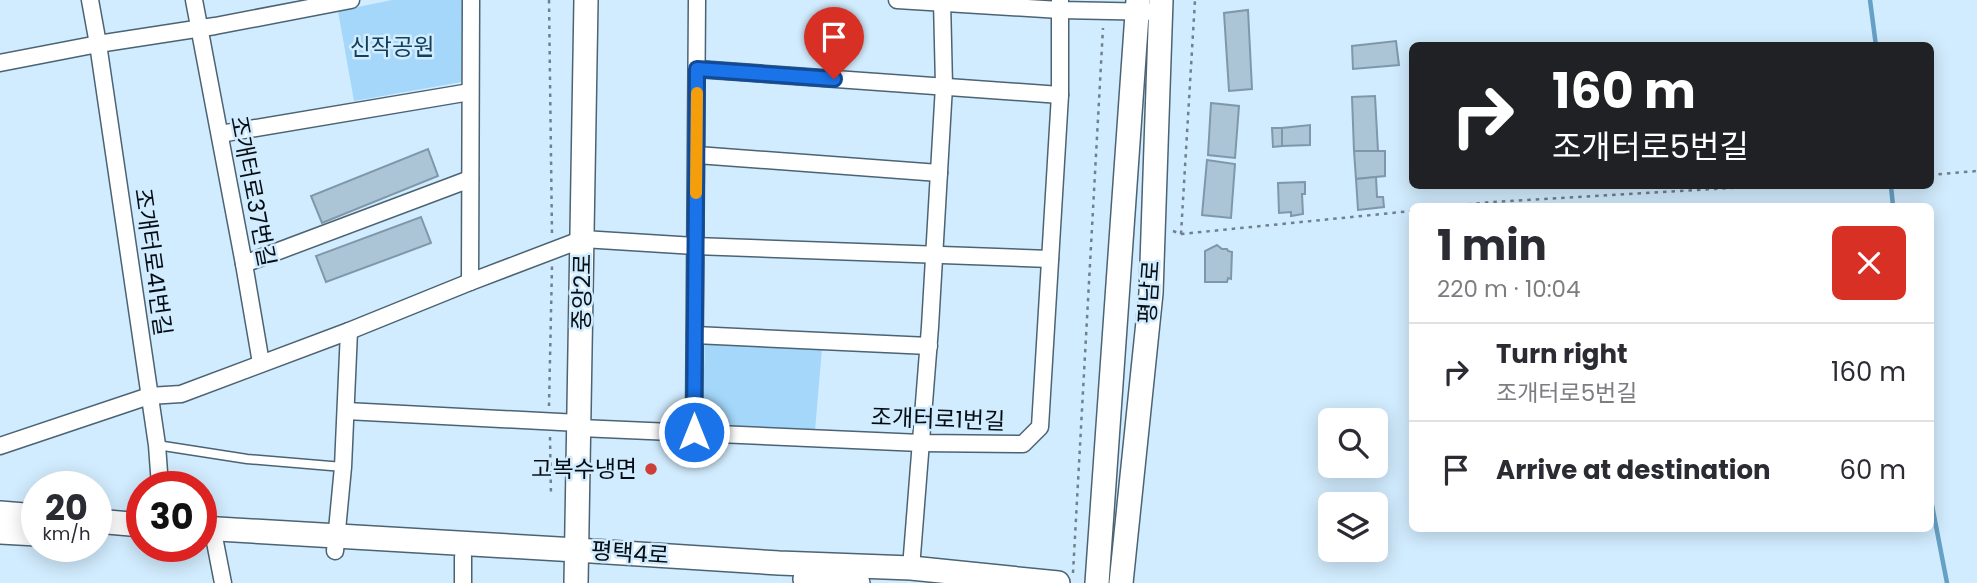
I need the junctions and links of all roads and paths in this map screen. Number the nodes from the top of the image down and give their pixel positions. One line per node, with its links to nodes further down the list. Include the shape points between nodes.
1 (90, 0): 16 (street, 조개터로41번길)
2 (194, 0): 15 (street, 조개터로37번길)
3 (351, 0): 10 (street)
4 (471, 0): 20 (street)
5 (586, 0): 33 (street, 중앙2로)
6 (696, 0): 18 (street)
7 (897, 0): 9 (street)
8 (1195, 0): 32 (path)
9 (941, 1): 11 (street); 19 (street)
10 (297, 5): 15 (street)
11 (1060, 5): 14 (street); 21 (street, 조개터로1번길)
12 (1137, 6): 13 (street); 14 (street); 67 (street, 평남로)
13 (1161, 6): 31 (street, 평남로)
14 (1104, 11): 66 (path)
15 (199, 28): 16 (street); 22 (street, 조개터로37번길)
16 (98, 44): 17 (street); 43 (street, 조개터로41번길)
17 (1, 58)
18 (697, 69): 19 (street); 23 (street)
19 (943, 86): 21 (street); 25 (street)
20 (470, 92): 22 (street); 27 (street)
21 (1060, 95): 36 (street, 조개터로1번길)
22 (220, 134): 37 (street, 조개터로37번길)
23 (696, 155): 25 (street); 34 (street)
24 (1977, 171): 26 (path)
25 (939, 173): 35 (street)
26 (1934, 175)
27 (470, 179): 37 (street); 38 (street)
28 (1713, 189): 29 (path)
29 (1482, 203)
30 (1409, 211): 32 (path)
31 (1153, 222): 32 (path); 68 (street, 평남로, via 1151,293)
32 (1181, 234)
33 (583, 239): 34 (street); 38 (street); 45 (street, 중앙2로)
34 (695, 246): 35 (street); 40 (street)
35 (934, 255): 36 (street); 41 (street)
36 (1050, 259): 47 (street, 조개터로1번길, via 1040,427 1023,444)
37 (244, 264): 42 (street, 조개터로37번길)
38 (470, 282): 39 (street)
39 (349, 331): 42 (street); 44 (street)
40 (695, 335): 41 (street); 46 (street)
41 (929, 346): 47 (street)
42 (261, 363): 43 (street, via 181,394)
43 (149, 396): 48 (street, 조개터로41번길); 49 (street)
44 (346, 411): 45 (street, 조개터로1번길); 50 (street)
45 (580, 426): 46 (street, 조개터로1번길); 60 (street, 중앙2로)
46 (694, 432): 47 (street, 조개터로1번길)
47 (921, 443): 61 (street)
48 (157, 444): 50 (lane, via 247,459); 51 (street, 조개터로41번길)
49 (0, 446)
50 (343, 467): 57 (street)
51 (159, 471)
52 (0, 513): 53 (street)
53 (21, 515)
54 (0, 532): 55 (street)
55 (21, 533)
56 (217, 538): 57 (street, 평택4로)
57 (336, 543): 58 (street, 평택4로); 60 (street, 평택4로)
58 (463, 557): 60 (street, 평택4로); 63 (street)
59 (215, 562): 62 (street)
60 (576, 565): 61 (street, 평택4로); 64 (street, 평택4로)
61 (911, 568): 65 (street, 평택4로)
62 (223, 583)
63 (463, 583)
64 (858, 583)
65 (1058, 583)
66 (1073, 583)
67 (1097, 583)
68 (1121, 583)

